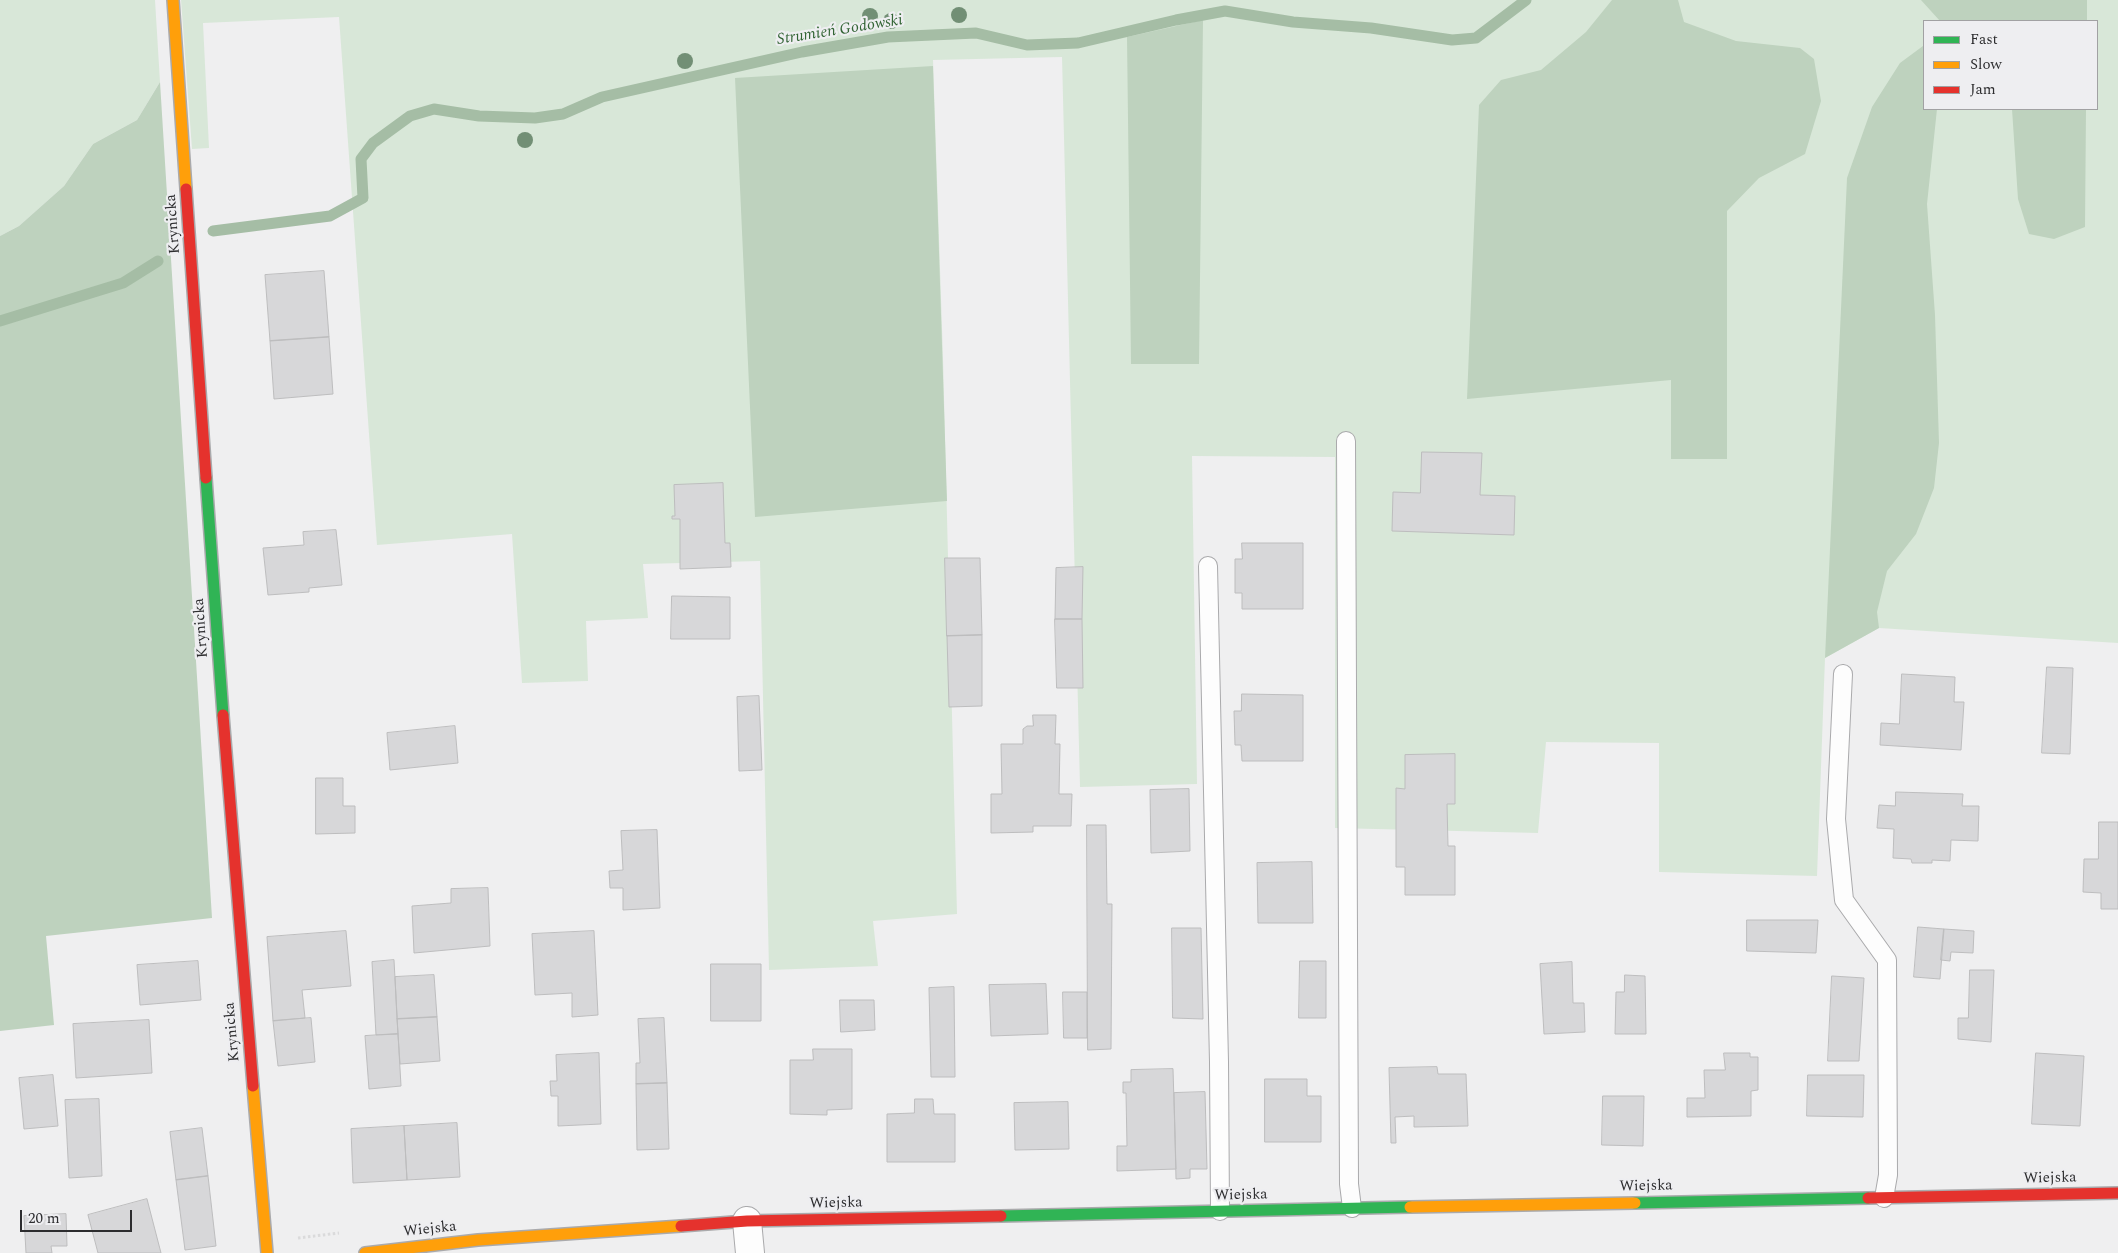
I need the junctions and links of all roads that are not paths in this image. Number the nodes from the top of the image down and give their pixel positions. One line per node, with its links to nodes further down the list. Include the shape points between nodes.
1 (173, 0): 10 (street, Krynicka, via 226,760)
2 (1346, 441): 7 (lane, via 1349,1184)
3 (1208, 566): 8 (lane)
4 (1843, 674): 6 (lane, via 1836,819 1844,900 1887,960 1888,1175)
5 (2118, 1193): 6 (street, Wiejska)
6 (1884, 1198): 7 (street, Wiejska)
7 (1352, 1208): 8 (street, Wiejska)
8 (1220, 1211): 9 (street, Wiejska)
9 (747, 1221): 11 (street, Wiejska, via 478,1240); 12 (street)
10 (267, 1253)
11 (365, 1253)
12 (750, 1253)

